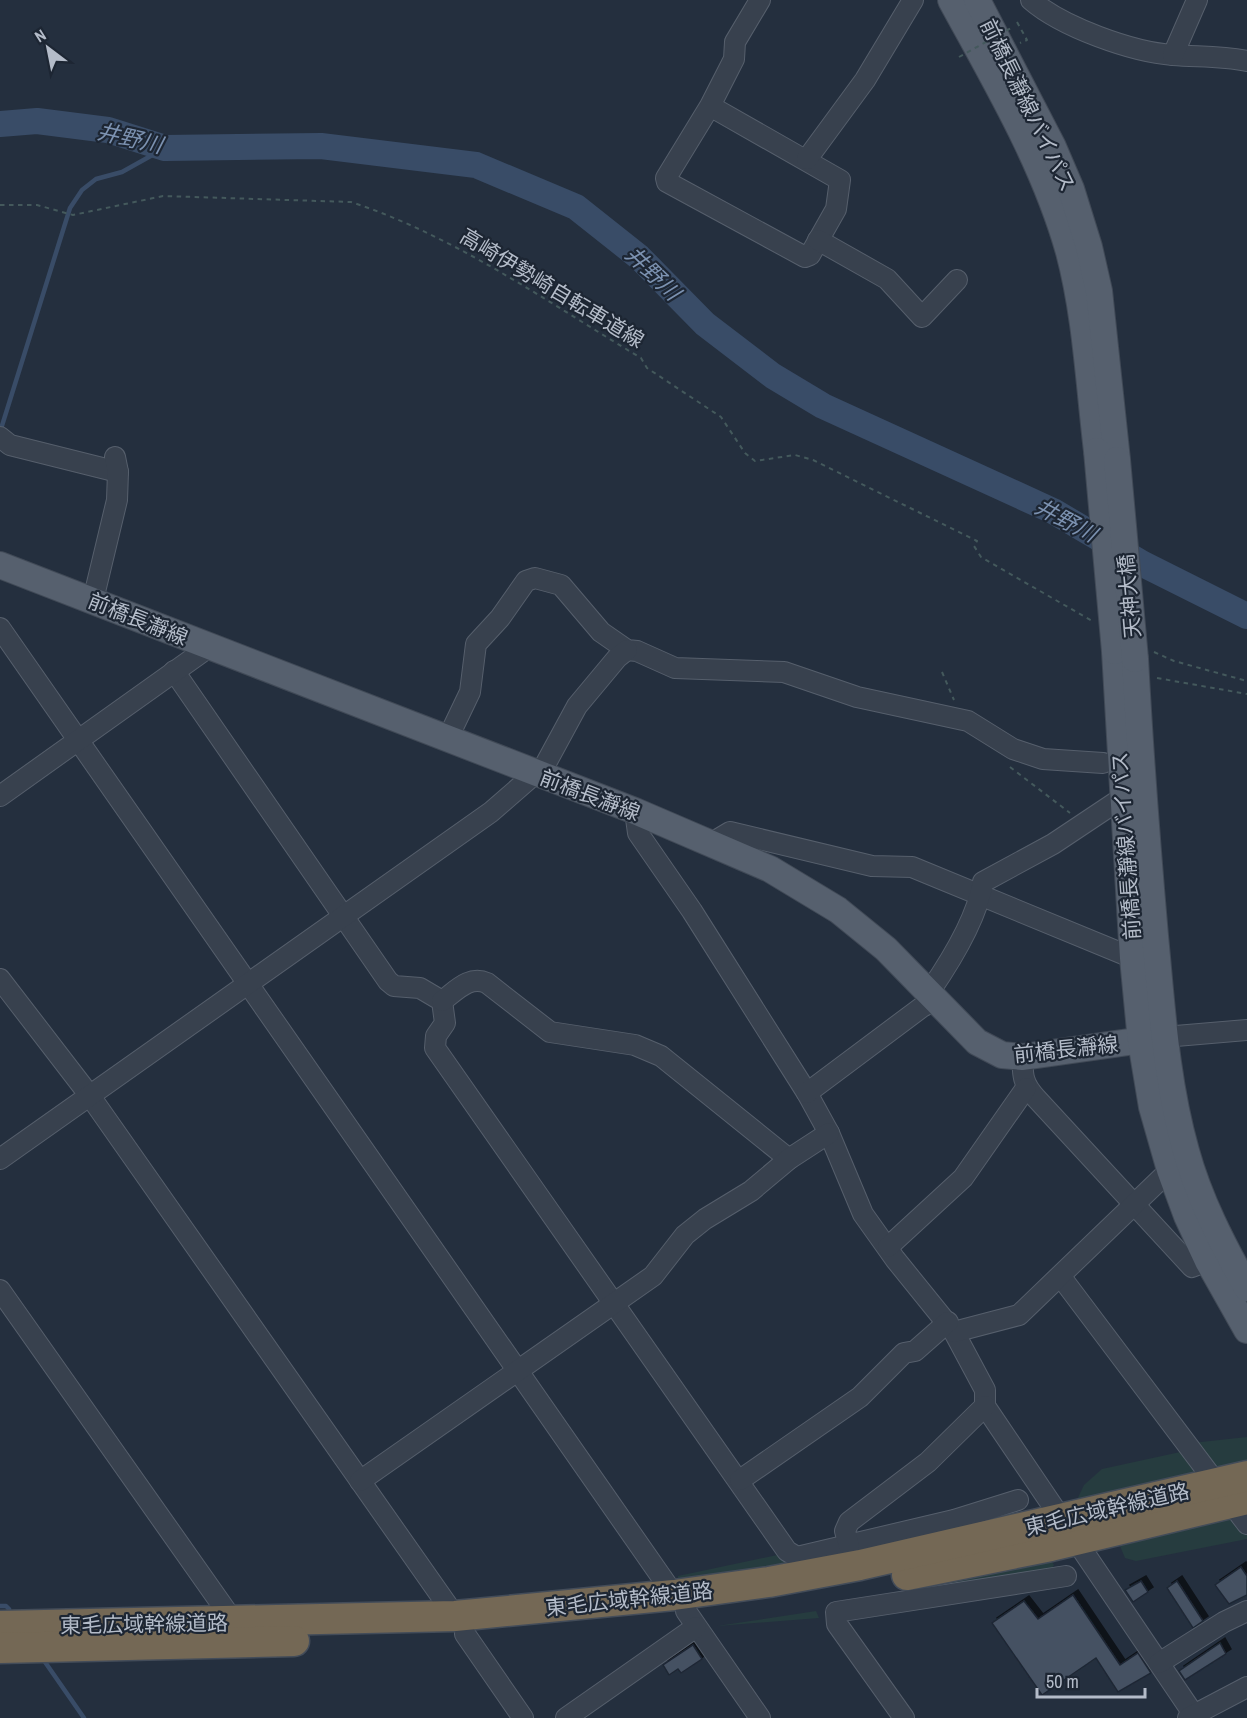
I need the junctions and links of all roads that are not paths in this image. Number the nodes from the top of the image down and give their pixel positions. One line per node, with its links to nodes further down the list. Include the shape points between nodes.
1 (760, 0): 9 (street, via 735,42 734,59)
2 (913, 0): 10 (street, via 865,80)
3 (951, 0): 14 (main road, 前橋長瀞線バイパス, via 1032,157 1068,250)
4 (977, 0): 14 (main road, 前橋長瀞線バイパス, via 1053,147 1089,247 1099,291)
5 (1031, 0): 7 (street, via 1084,30 1122,45)
6 (1197, 0): 7 (street)
7 (1173, 55): 8 (street)
8 (1247, 61)
9 (710, 106): 10 (street); 11 (street, via 667,182 805,257)
10 (807, 159): 11 (street, via 840,180 836,209)
11 (818, 240): 12 (street, via 886,279 922,317)
12 (957, 280)
13 (2, 439): 16 (street, via 10,445 117,464 113,518)
14 (1107, 455): 20 (main road, 天神大橋, bridge)
15 (0, 565): 16 (main road, 前橋長瀞線)
16 (93, 600): 18 (main road, 前橋長瀞線)
17 (0, 628): 23 (street)
18 (209, 647): 21 (street); 22 (main road, 前橋長瀞線)
19 (627, 650): 22 (street, via 602,632 561,585 535,578 526,581 476,644 470,692); 24 (street, via 675,668 784,672 857,697 968,721 1012,750 1043,759); 25 (street, via 577,706 545,765)
20 (1132, 653): 27 (main road, 前橋長瀞線バイパス); 38 (main road, 前橋長瀞線バイパス, via 1142,782)
21 (174, 671): 23 (street); 31 (street)
22 (447, 740): 25 (main road, 前橋長瀞線)
23 (78, 741): 26 (street); 34 (street)
24 (1103, 763)
25 (534, 774): 28 (main road, 前橋長瀞線); 31 (street, via 491,812)
26 (0, 796)
27 (1122, 798): 30 (street, via 1053,844 983,882); 32 (main road, 前橋長瀞線バイパス)
28 (635, 811): 29 (main road, 前橋長瀞線); 41 (street, via 638,833)
29 (710, 844): 30 (street, via 729,832 872,866 912,867); 35 (main road, 前橋長瀞線, via 770,869 838,910)
30 (981, 895): 32 (street); 35 (street)
31 (343, 918): 34 (street); 36 (street, via 394,986 420,988)
32 (1133, 958): 38 (main road, 前橋長瀞線バイパス)
33 (0, 979): 42 (street)
34 (247, 984): 42 (street); 56 (street)
35 (933, 995): 39 (main road, 前橋長瀞線, via 977,1042 1002,1055); 41 (street)
36 (442, 1001): 45 (street, via 479,979 550,1032 649,1050 674,1065); 53 (street, via 445,1023 436,1036 435,1048)
37 (1247, 1030): 38 (street)
38 (1152, 1039): 39 (main road, 前橋長瀞線); 46 (main road, 前橋長瀞線, via 1152,1107); 51 (main road, via 1173,1098 1186,1153 1227,1252)
39 (1023, 1057): 40 (street)
40 (1026, 1088): 47 (street); 48 (street, via 963,1178)
41 (807, 1093): 43 (street)
42 (90, 1096): 44 (street); 59 (street)
43 (829, 1133): 45 (street); 48 (street, via 863,1214)
44 (0, 1159)
45 (789, 1159): 53 (street, via 751,1191 685,1235 653,1276)
46 (1170, 1170): 47 (street); 49 (main road, 前橋長瀞線)
47 (1135, 1205): 49 (street, via 1192,1268); 50 (street)
48 (888, 1247): 54 (street)
49 (1208, 1261): 55 (main road, 前橋長瀞線)
50 (1061, 1277): 54 (street, via 1019,1315); 62 (street)
51 (1247, 1288)
52 (0, 1290): 68 (street)
53 (615, 1304): 56 (street); 60 (street)
54 (951, 1327): 57 (street, via 985,1390); 60 (street, via 915,1351 904,1353 860,1397)
55 (1247, 1330)
56 (519, 1371): 59 (street); 66 (street)
57 (985, 1406): 63 (street); 64 (street, via 928,1462 849,1522 845,1531)
58 (1247, 1476): 62 (highway, 東毛広域幹線道路)
59 (360, 1480): 69 (street)
60 (740, 1480): 64 (street, via 787,1551 797,1557)
61 (1018, 1500): 64 (street)
62 (1235, 1502): 63 (highway, 東毛広域幹線道路)
63 (1069, 1530): 66 (highway, 東毛広域幹線道路, via 872,1583); 72 (street)
64 (849, 1546)
65 (1066, 1576): 78 (street, via 836,1612 837,1624)
66 (685, 1611): 69 (highway, 東毛広域幹線道路); 76 (street); 77 (street)
67 (1247, 1611): 72 (street)
68 (234, 1622): 69 (highway, 東毛広域幹線道路); 70 (highway, 東毛広域幹線道路)
69 (460, 1625): 71 (highway, 東毛広域幹線道路, via 249,1643); 75 (street)
70 (0, 1626)
71 (0, 1648)
72 (1159, 1664): 74 (street)
73 (1247, 1687): 74 (street)
74 (1192, 1717)
75 (523, 1718)
76 (566, 1718)
77 (760, 1718)
78 (904, 1718)

